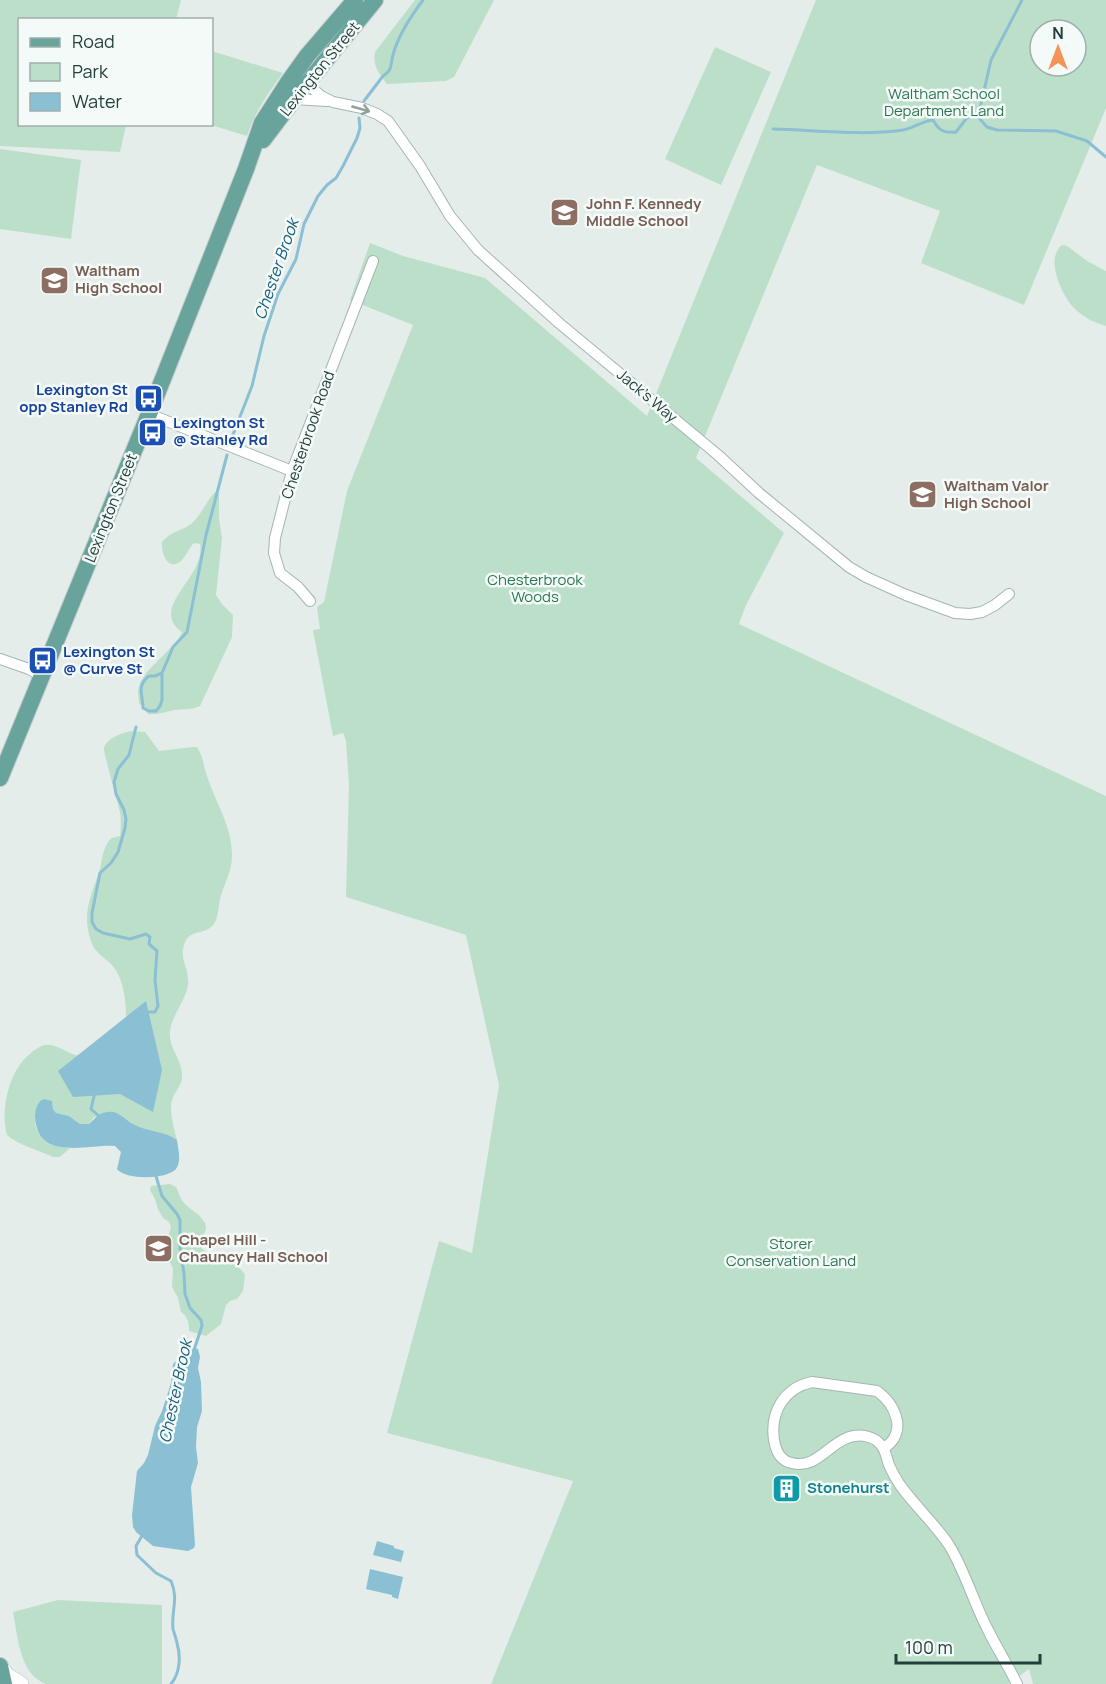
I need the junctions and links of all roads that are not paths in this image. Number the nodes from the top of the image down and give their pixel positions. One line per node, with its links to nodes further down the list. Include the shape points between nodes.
1 (355, 0): 3 (main road, Lexington Street)
2 (375, 0): 3 (main road, Lexington Street)
3 (305, 73): 4 (main road, Lexington Street); 5 (street, Jack's Way, via 313,89); 6 (main road, Lexington Street, via 273,103)
4 (294, 99): 5 (street, Jack's Way); 6 (main road, Lexington Street)
5 (333, 102): 10 (street, Jack's Way, one-way to 10, via 362,108 388,121 450,216 478,250 849,567 955,613 982,612)
6 (246, 169): 8 (main road, Lexington Street)
7 (372, 261): 9 (street, Chesterbrook Road)
8 (149, 414): 9 (street); 13 (main road, Lexington Street)
9 (292, 471): 11 (street, Chesterbrook Road, via 274,553 280,573)
10 (1009, 594)
11 (310, 601)
12 (0, 659): 13 (street)
13 (42, 676): 14 (main road, Lexington Street)
14 (0, 778)
15 (884, 1449): 15 (street, via 892,1444 898,1425 891,1405 877,1391 812,1382 801,1384 780,1403 774,1417 778,1454 794,1464 816,1459 849,1436 869,1437); 19 (street, via 900,1484 958,1561)
16 (0, 1667): 17 (main road); 18 (main road)
17 (4, 1684)
18 (21, 1684)
19 (1017, 1684)

